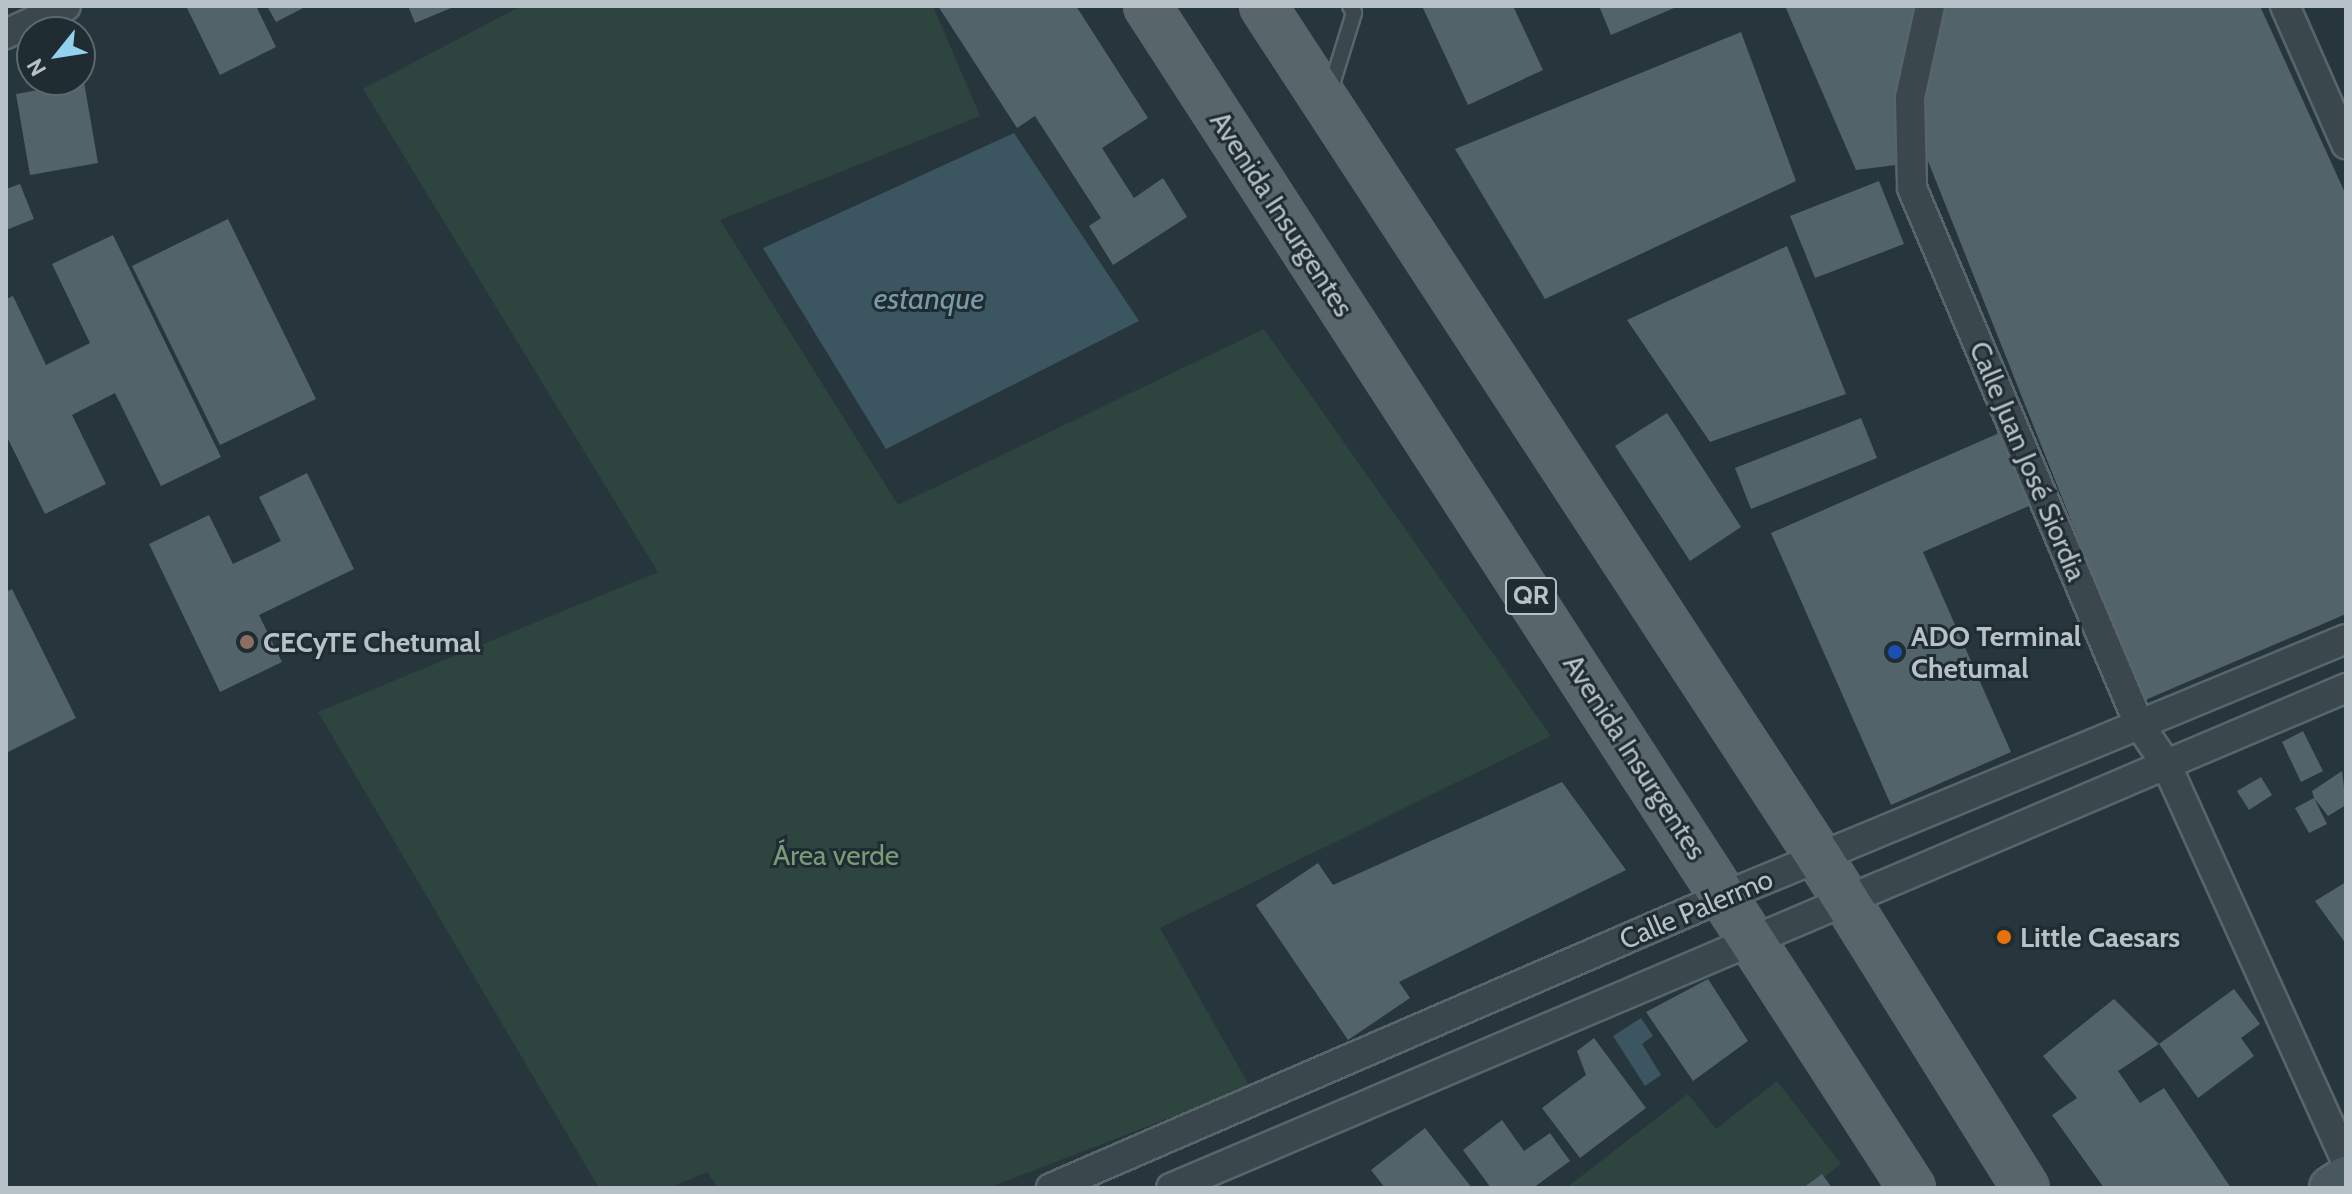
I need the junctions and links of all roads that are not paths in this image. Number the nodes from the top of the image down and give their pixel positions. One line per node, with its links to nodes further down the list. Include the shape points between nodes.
1 (66, 6): 7 (street)
2 (1147, 6): 15 (main road, Avenida Insurgentes / QR)
3 (1263, 6): 8 (main road)
4 (1350, 6): 8 (lane, via 1354,13)
5 (1930, 6): 12 (street, Calle Juan José Siordia, via 1910,98 1912,188)
6 (2285, 6): 9 (street)
7 (6, 34)
8 (1326, 102): 14 (main road)
9 (2346, 144)
10 (2346, 639): 12 (street, Calle Palermo)
11 (2346, 688): 13 (street, Calle Palermo)
12 (2139, 724): 13 (street, Calle Juan José Siordia); 14 (street, Calle Palermo)
13 (2166, 764): 16 (street, Calle Palermo); 18 (street, Calle Juan José Siordia)
14 (1819, 857): 15 (street, Calle Palermo); 16 (main road)
15 (1725, 896): 17 (main road, Avenida Insurgentes / QR); 20 (street, Calle Palermo)
16 (1844, 899): 17 (street, Calle Palermo); 23 (main road)
17 (1752, 938): 21 (street, Calle Palermo); 22 (main road, Avenida Insurgentes / QR)
18 (2346, 1161)
19 (2346, 1178): 24 (main road)
20 (1051, 1188)
21 (1171, 1188)
22 (1912, 1188)
23 (2026, 1188)
24 (2331, 1188)

